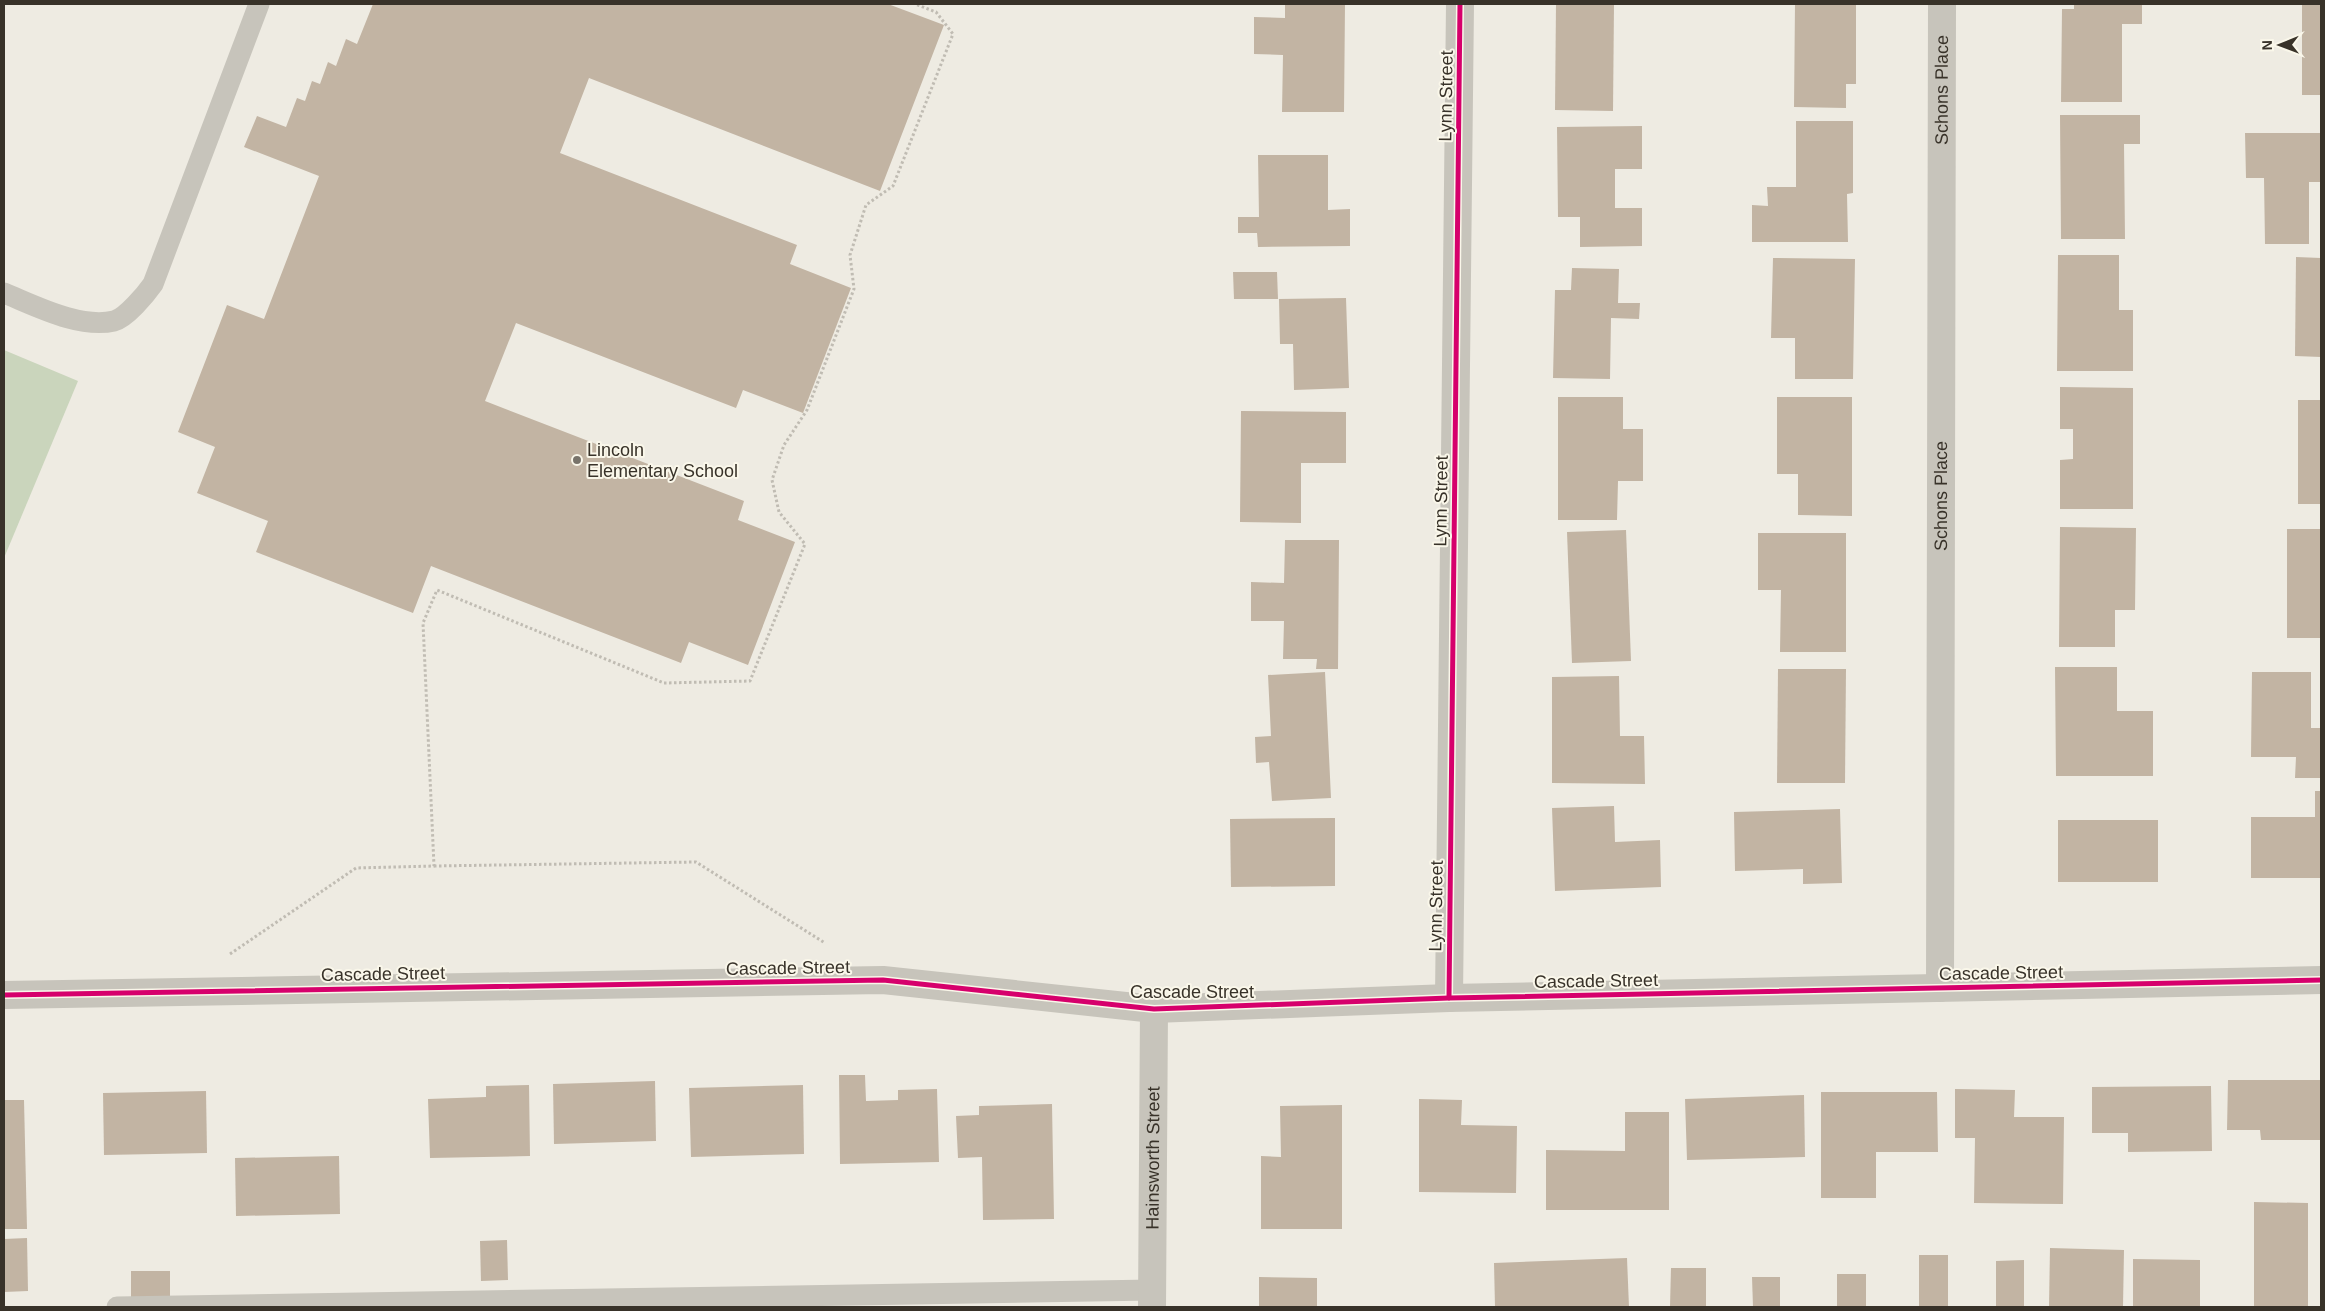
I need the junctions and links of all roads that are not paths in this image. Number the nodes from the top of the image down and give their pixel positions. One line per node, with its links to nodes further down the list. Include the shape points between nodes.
1 (259, 4): 4 (lane, via 153,284 141,300 116,321 77,322)
2 (1460, 4): 8 (street, Lynn Street)
3 (1942, 4): 6 (street, Schons Place)
4 (4, 293)
5 (2321, 980): 6 (street, Cascade Street)
6 (1940, 988): 8 (street, Cascade Street)
7 (4, 995): 9 (street, Cascade Street, via 883,980)
8 (1449, 998): 9 (street, Cascade Street)
9 (1154, 1009): 10 (street, Hainsworth Street)
10 (1153, 1298): 11 (lane)
11 (116, 1307)

